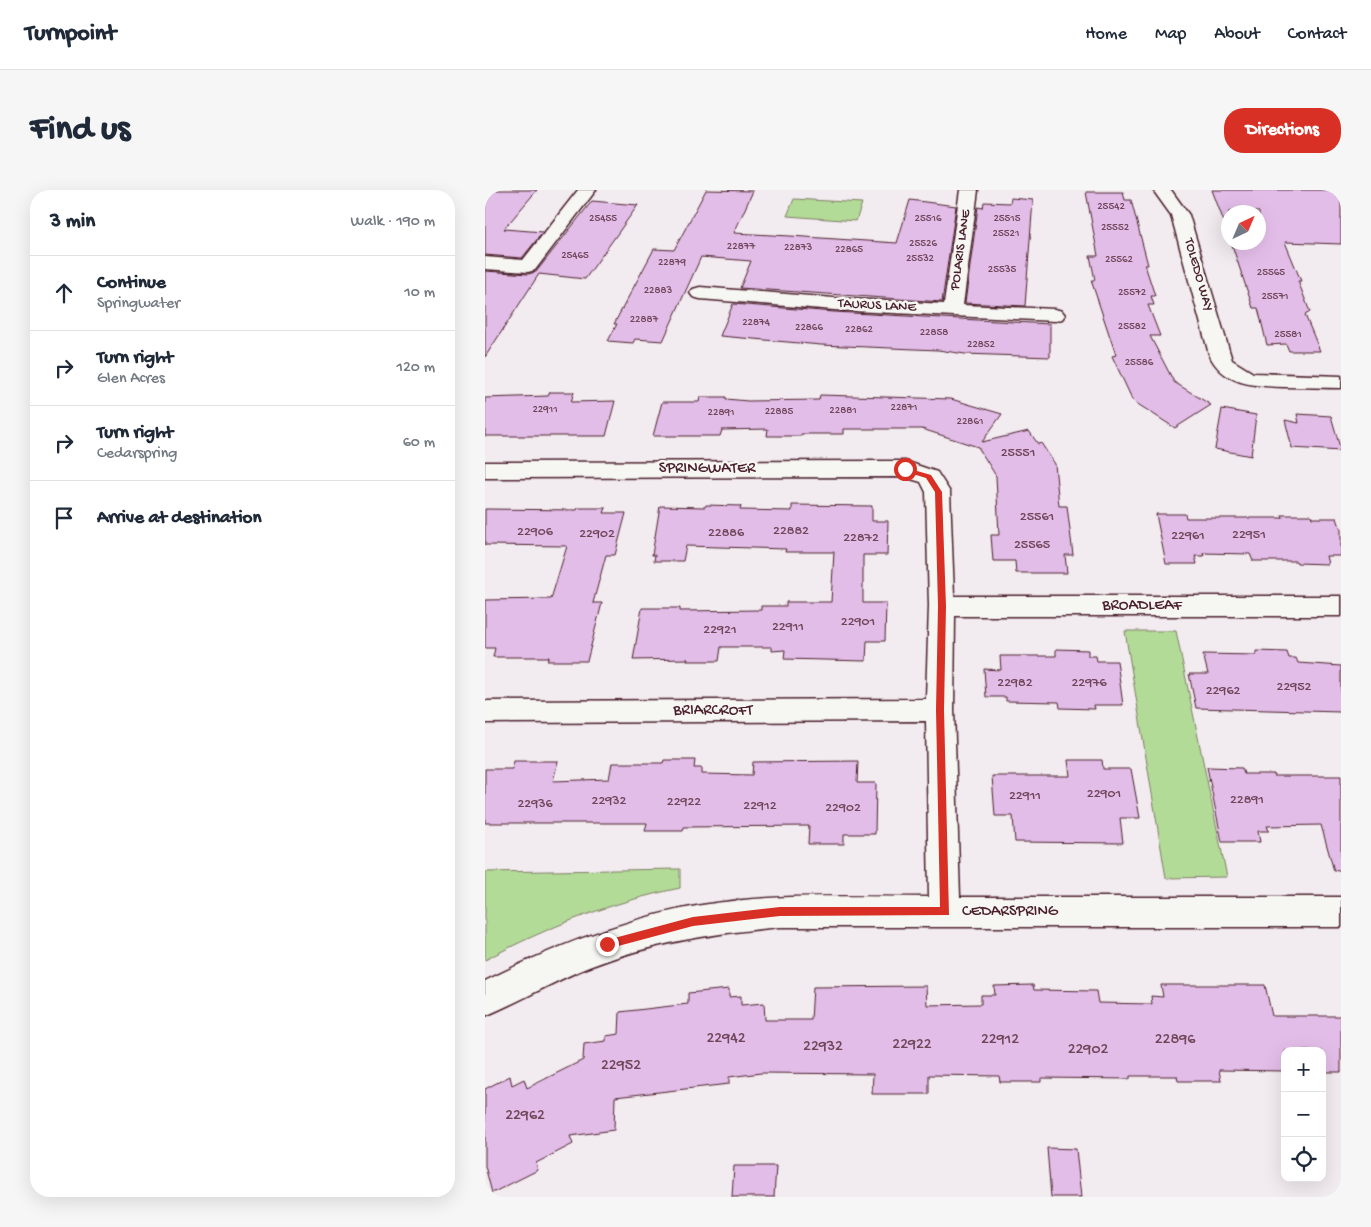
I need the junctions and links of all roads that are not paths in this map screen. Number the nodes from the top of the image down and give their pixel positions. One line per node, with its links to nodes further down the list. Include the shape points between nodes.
1 (587, 190): 4 (street, via 528,266)
2 (969, 190): 6 (street, POLARIS LANE)
3 (1162, 190): 8 (street, TOLEDO WAY, via 1180,215 1223,364 1250,378)
4 (485, 263)
5 (700, 293): 6 (street, TAURUS LANE)
6 (953, 310): 7 (street, TAURUS LANE)
7 (1055, 315)
8 (1341, 382)
9 (485, 470): 10 (street, SPRINGWATER, via 905,469 929,477 938,492)
10 (942, 606): 11 (street, BROADLEAF); 12 (street)
11 (1341, 606)
12 (940, 710): 13 (street, BRIARCROFT); 14 (street)
13 (485, 712)
14 (945, 912): 15 (street, CEDARSPRING); 16 (street, CEDARSPRING, via 780,912 693,922 607,944)
15 (1341, 912)
16 (485, 999)

